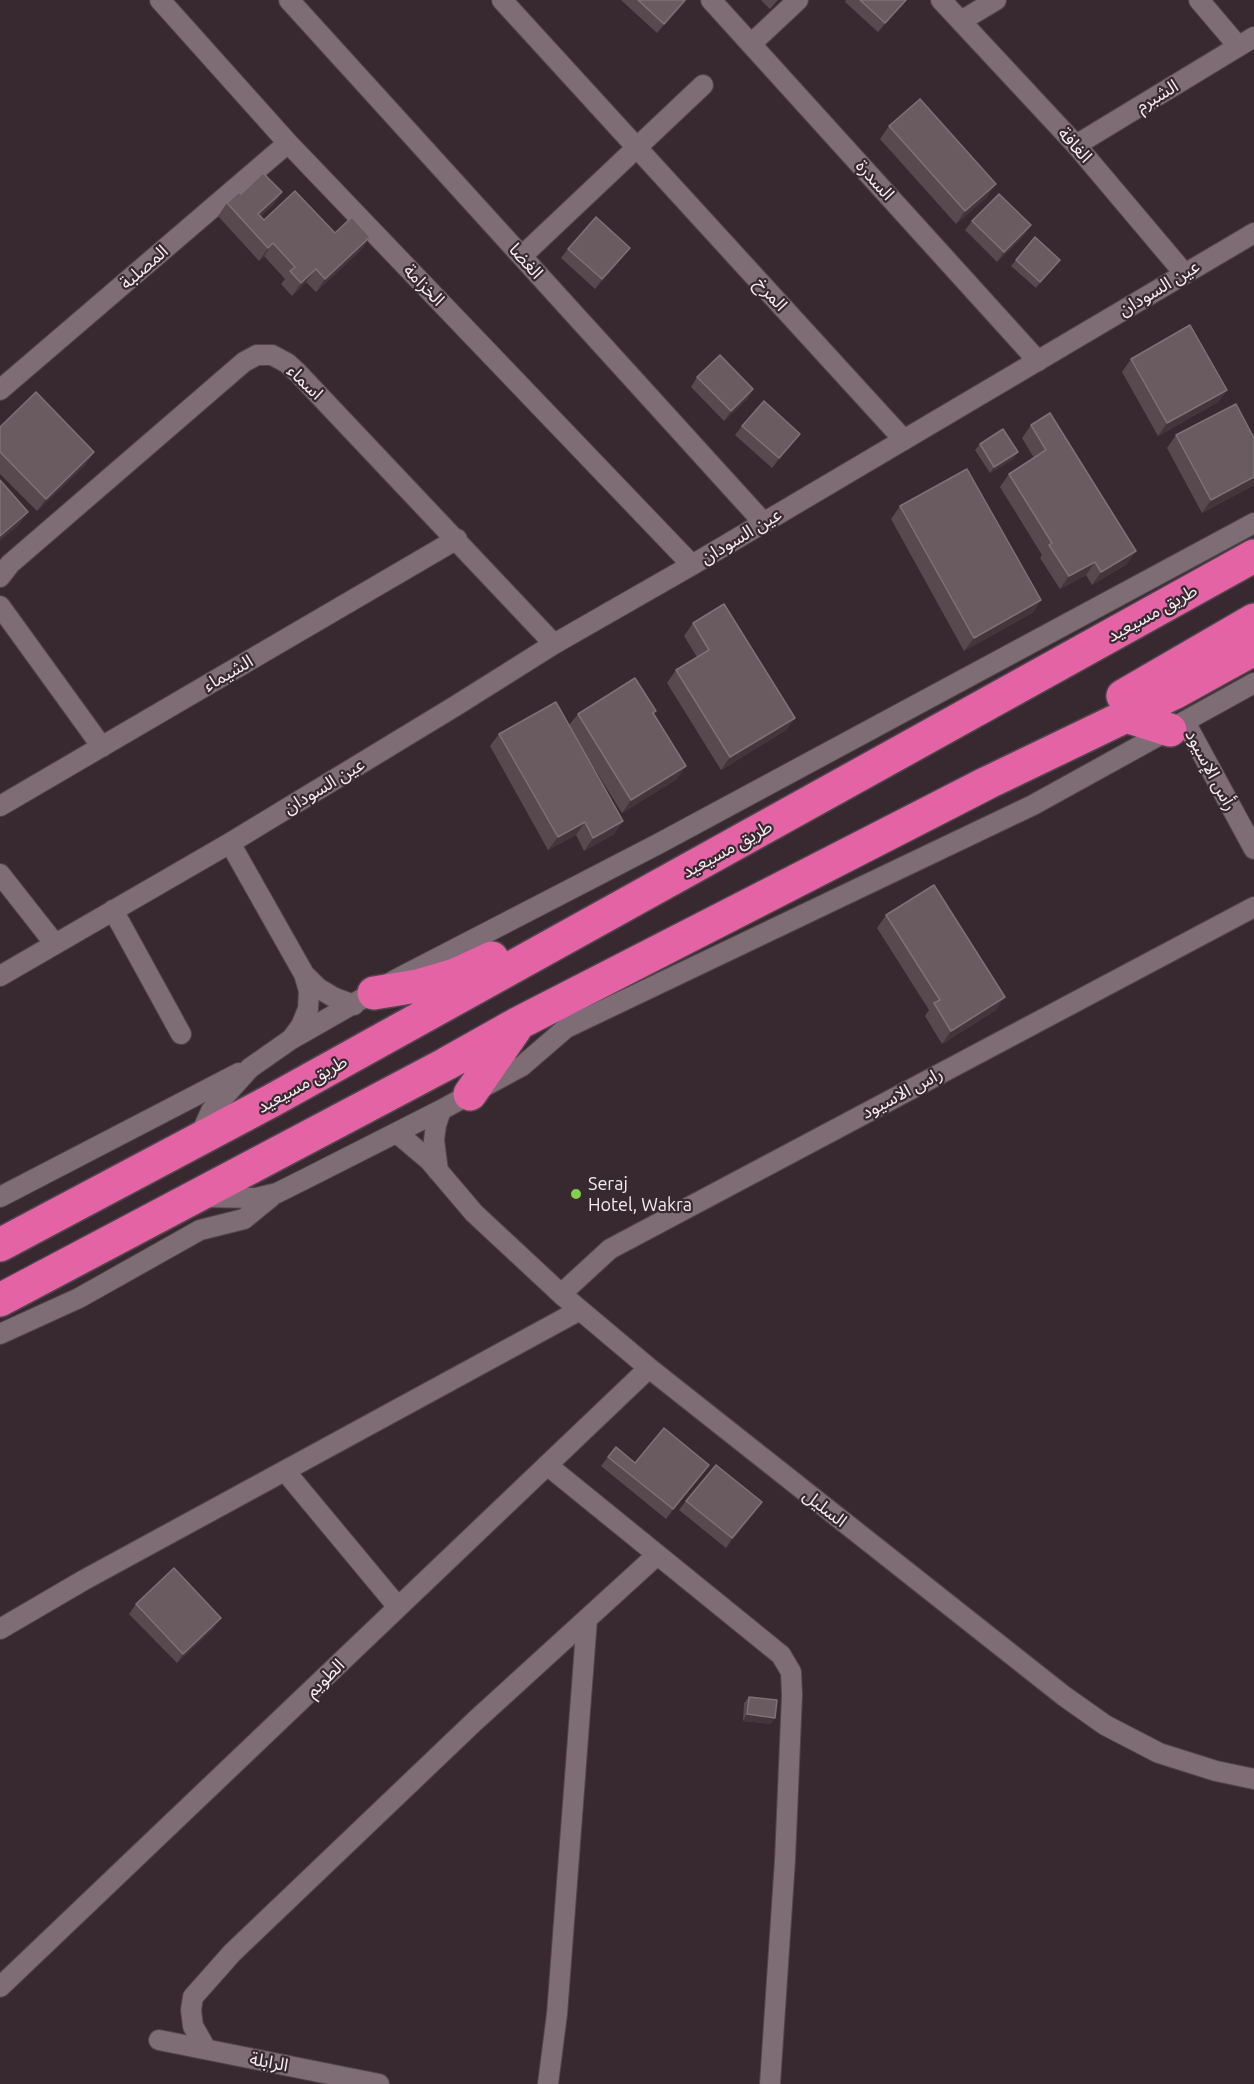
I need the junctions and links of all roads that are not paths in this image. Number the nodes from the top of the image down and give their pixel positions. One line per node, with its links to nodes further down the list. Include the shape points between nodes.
1 (160, 0): 13 (street, الخزامة)
2 (289, 0): 17 (street, الغضا)
3 (502, 0): 15 (street, المرخ)
4 (711, 0): 11 (street, السدرة)
5 (798, 0): 11 (street)
6 (941, 0): 9 (street, الغافة)
7 (996, 0): 9 (street)
8 (1199, 0): 10 (street, الشبرم)
9 (961, 21): 14 (street, الغافة)
10 (1246, 42): 14 (street, الشبرم)
11 (751, 44): 19 (street, السدرة)
12 (703, 85): 15 (street)
13 (288, 143): 20 (street, المصلبة); 26 (street, الخزامة)
14 (1076, 145): 18 (street, الغافة)
15 (637, 147): 17 (street); 21 (street, المرخ)
16 (1254, 233): 18 (street, عين السودان)
17 (522, 256): 22 (street, الغضا)
18 (1184, 273): 19 (street, عين السودان)
19 (1038, 361): 21 (street, عين السودان)
20 (0, 390)
21 (904, 440): 22 (street, عين السودان)
22 (763, 522): 26 (street, عين السودان)
23 (1254, 523): 47 (street, طريق مسيعيد)
24 (456, 538): 27 (street, اسماء, via 286,363 272,356 257,355 244,362 10,564); 30 (street, اسماء); 35 (street, الشيماء)
25 (1254, 556): 41 (highway, طريق مسيعيد)
26 (692, 565): 30 (street, عين السودان)
27 (0, 577)
28 (0, 606): 35 (street)
29 (1254, 620): 36 (highway)
30 (554, 644): 38 (street, عين السودان)
31 (1254, 649): 33 (highway)
32 (1254, 683): 34 (street)
33 (1126, 716): 34 (highway); 36 (highway)
34 (1178, 726): 39 (street, رأس الإسيود); 52 (street, via 1033,805 566,1028 522,1066)
35 (102, 747): 37 (street, الشيماء)
36 (987, 783): 48 (highway)
37 (0, 806)
38 (230, 843): 43 (street, عين السودان); 45 (street)
39 (1254, 849)
40 (0, 874): 44 (street)
41 (652, 891): 47 (highway, via 455,975); 55 (highway, طريق مسيعيد)
42 (1254, 907): 61 (street, راس الاسيود, via 610,1249)
43 (113, 910): 44 (street, عين السودان); 49 (street)
44 (55, 944): 46 (street, عين السودان)
45 (304, 974): 47 (street, via 335,998); 50 (street, via 309,991 308,1009)
46 (0, 976)
47 (364, 999): 50 (street, طريق مسيعيد)
48 (519, 1023): 52 (highway); 58 (highway)
49 (181, 1034)
50 (290, 1040): 51 (street, طريق مسيعيد)
51 (250, 1068): 55 (street, طريق مسيعيد, via 211,1111); 59 (street, طريق مسيعيد)
52 (470, 1094): 53 (street)
53 (441, 1110): 54 (street); 56 (street, via 434,1140)
54 (397, 1133): 56 (street, السليل); 57 (street)
55 (199, 1139): 60 (highway, طريق مسيعيد)
56 (438, 1171): 61 (street, السليل, via 474,1213)
57 (277, 1192): 58 (street, via 248,1199); 64 (street, via 244,1219 200,1230 79,1298)
58 (196, 1196): 62 (highway)
59 (0, 1197)
60 (0, 1245)
61 (561, 1294): 63 (street, السليل)
62 (0, 1300)
63 (580, 1310): 65 (street, السليل); 67 (street)
64 (0, 1334)
65 (649, 1368): 66 (street, الطويم); 72 (street, السليل, via 1105,1725 1159,1753 1216,1772)
66 (547, 1465): 68 (street); 69 (street, الطويم)
67 (285, 1471): 69 (street); 71 (street)
68 (657, 1555): 70 (street); 78 (street, via 781,1655 791,1672)
69 (398, 1607): 73 (street, الطويم)
70 (587, 1619): 75 (street, via 232,1953 193,1996 193,2026); 77 (street, via 557,2014)
71 (0, 1629)
72 (1254, 1779)
73 (0, 1987)
74 (159, 2040): 75 (street, الرابلة)
75 (206, 2049): 76 (street, الرابلة)
76 (379, 2084)
77 (548, 2084)
78 (770, 2084)

